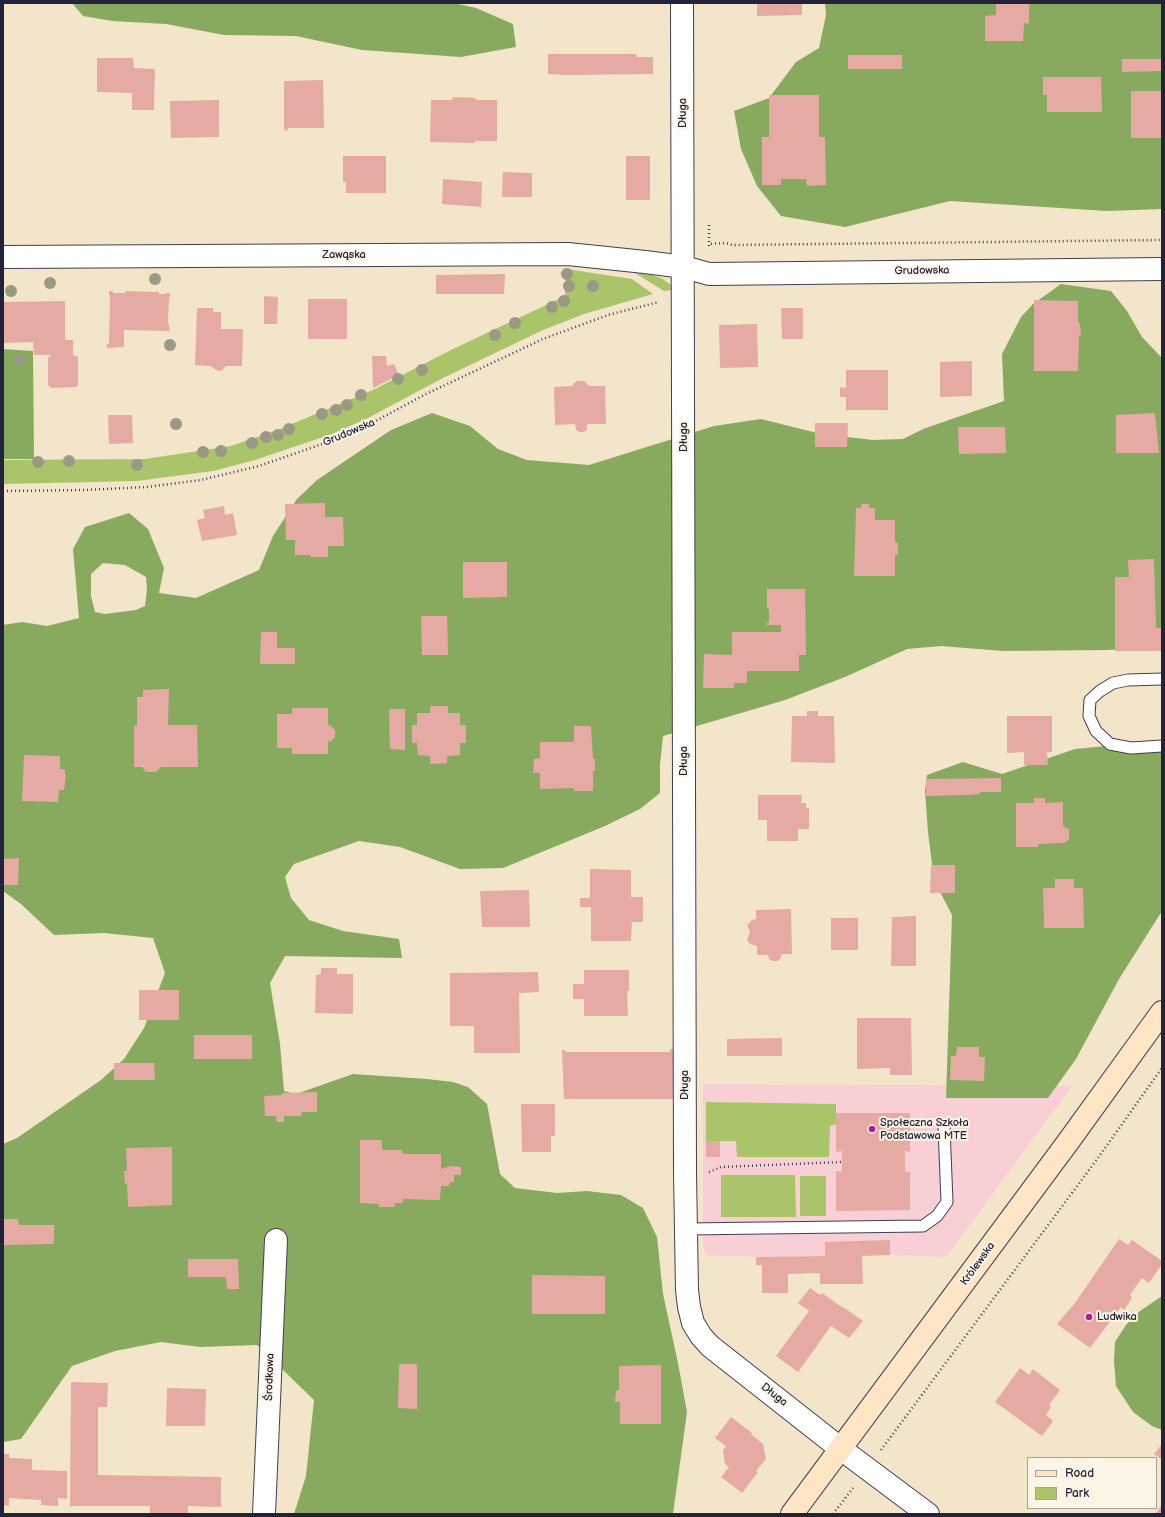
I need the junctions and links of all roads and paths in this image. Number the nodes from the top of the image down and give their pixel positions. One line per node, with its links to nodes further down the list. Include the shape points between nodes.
1 (682, 3): 5 (street, Długa)
2 (1162, 240): 3 (path, via 757,245 725,243 709,244)
3 (709, 252)
4 (3, 257): 5 (street, Zawąska, via 568,254)
5 (684, 267): 6 (street, Grudowska, via 709,274); 15 (street, Długa)
6 (1162, 268)
7 (662, 301): 8 (path, Grudowska, via 608,315 543,339 426,394 372,424 259,466 201,480 147,487)
8 (3, 491)
9 (1162, 679): 10 (lane, via 1114,683 1090,700 1089,716 1096,731 1110,744 1131,748)
10 (1162, 746)
11 (1162, 1012): 18 (main road, Królewska, via 1064,1149)
12 (1162, 1068): 19 (path)
13 (944, 1127): 16 (lane, via 947,1202 937,1216 923,1226)
14 (842, 1162): 15 (path, via 721,1167 708,1172)
15 (685, 1172): 16 (street, Długa)
16 (686, 1229): 18 (street, Długa, via 689,1307 693,1323 701,1336 710,1346)
17 (276, 1240): 21 (street, Środkowa)
18 (841, 1449): 22 (main road, Królewska); 24 (street, Długa)
19 (880, 1452)
20 (855, 1485): 23 (path)
21 (264, 1514)
22 (792, 1514)
23 (833, 1514)
24 (928, 1514)

